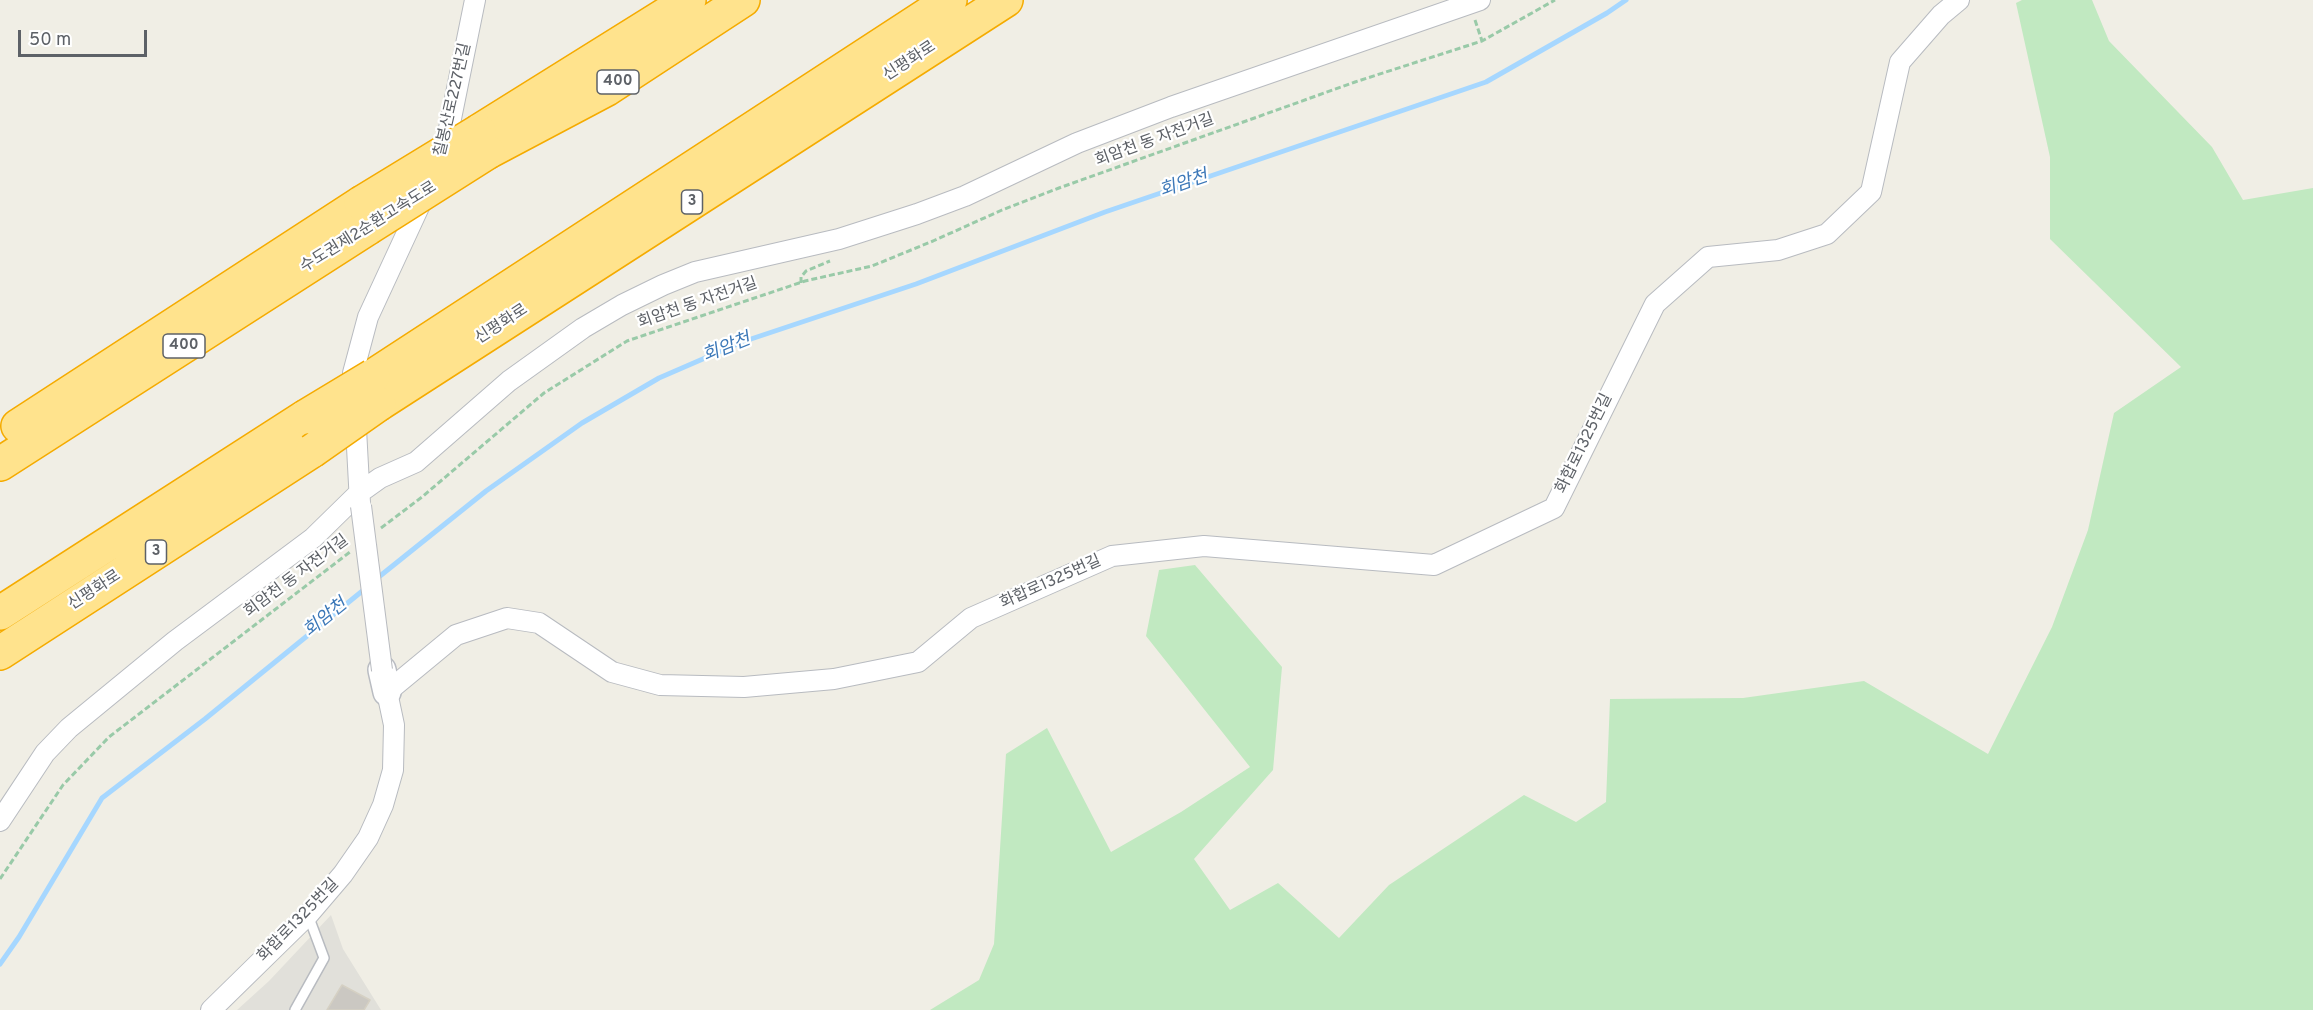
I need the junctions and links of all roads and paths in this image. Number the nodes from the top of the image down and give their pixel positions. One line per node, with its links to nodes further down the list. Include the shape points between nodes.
1 (475, 0): 14 (street, 칠봉산로227번길, via 446,149 368,317 353,373)
2 (689, 0): 9 (highway, 수도권제2순환고속도로 / 400)
3 (743, 0): 9 (highway, 수도권제2순환고속도로 / 400, via 607,89)
4 (950, 0): 11 (highway, 신평화로 / 3)
5 (1006, 0): 11 (highway, 신평화로 / 3)
6 (1480, 0): 14 (street, via 1150,115 917,214 839,239 696,272 663,285 583,328 509,381 416,462 380,478)
7 (1555, 0): 15 (path, 회암천 동 자전거길, via 1482,41 1059,188 872,266 805,281 627,341 544,393)
8 (1959, 0): 19 (street, 화합로1325번길, via 1900,62 1871,192 1827,234 1778,250 1708,257 1655,304 1554,508 1434,565 1204,546 1112,556 971,618 918,662 834,679 744,687 660,685 612,672 539,623 507,618 456,635)
9 (483, 142): 10 (highway, 수도권제2순환고속도로 / 400, bridge)
10 (364, 215): 12 (highway, 수도권제2순환고속도로 / 400); 13 (highway, 수도권제2순환고속도로 / 400)
11 (376, 390): 17 (highway, 신평화로 / 3, bridge, via 305,417); 18 (highway, 신평화로 / 3, bridge, via 312,450)
12 (0, 437)
13 (0, 464)
14 (360, 500): 19 (street, 칠봉산로227번길, bridge); 20 (street, via 175,641 69,728 45,753)
15 (376, 532)
16 (357, 546): 21 (path, 회암천 동 자전거길, via 109,737 63,785)
17 (0, 613)
18 (0, 653)
19 (384, 681): 22 (street, 화합로1325번길, via 394,725 393,770 383,805 356,856)
20 (0, 822)
21 (0, 879)
22 (308, 915): 23 (street, 화합로1325번길); 24 (lane, via 324,958)
23 (211, 1010)
24 (295, 1010)

